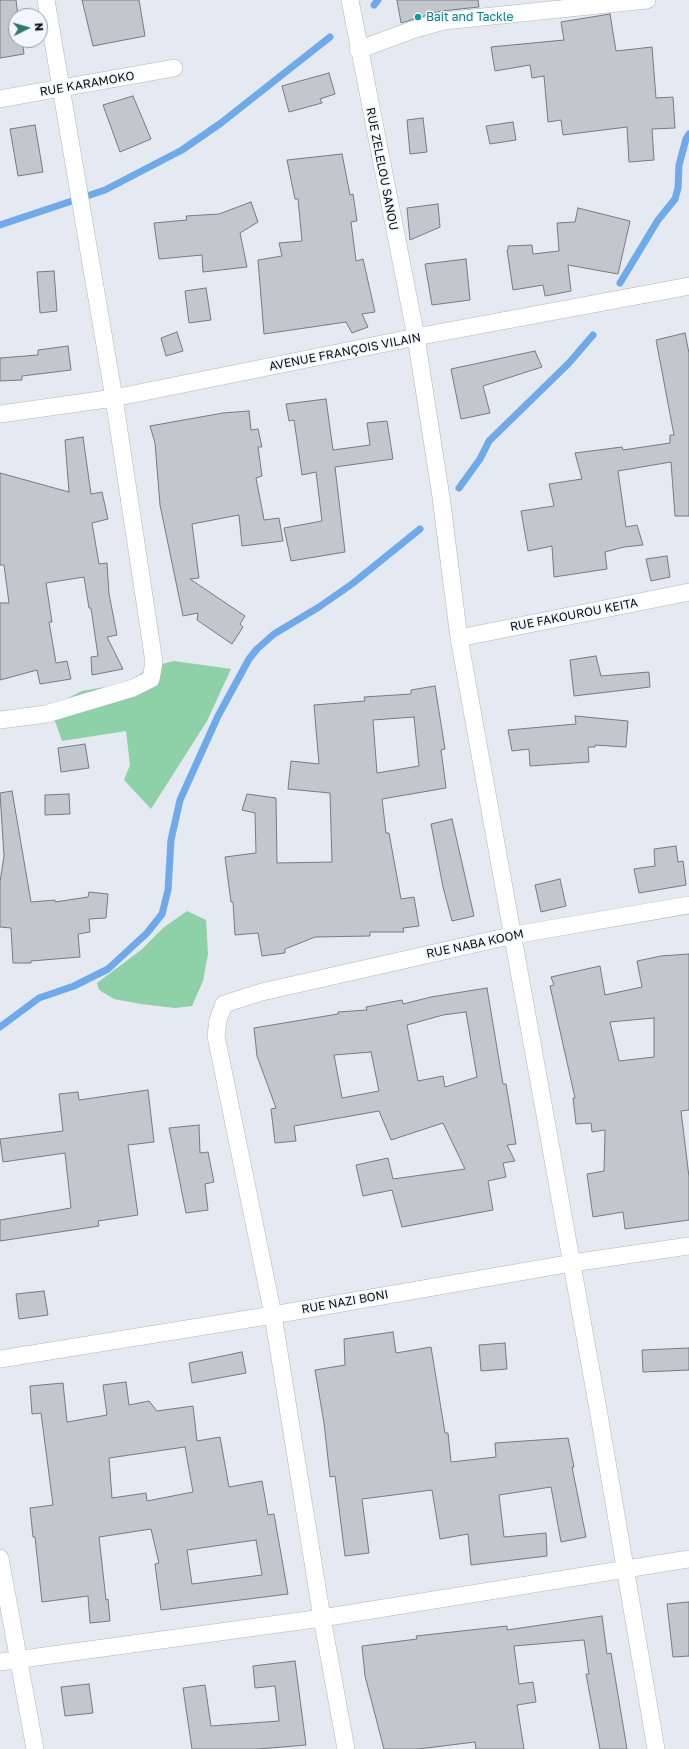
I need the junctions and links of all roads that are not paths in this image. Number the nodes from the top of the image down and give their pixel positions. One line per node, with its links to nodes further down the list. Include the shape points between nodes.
1 (46, 0): 6 (street)
2 (350, 0): 4 (street, RUE ZELELOU SANOU)
3 (647, 0): 4 (street, via 444,21)
4 (358, 50): 9 (street, RUE ZELELOU SANOU)
5 (174, 68): 6 (street, RUE KARAMOKO)
6 (61, 89): 7 (street, RUE KARAMOKO); 10 (street)
7 (0, 99)
8 (689, 286): 9 (street, AVENUE FRANÇOIS VILAIN)
9 (416, 337): 10 (street, AVENUE FRANÇOIS VILAIN); 13 (street, RUE ZELELOU SANOU, via 441,497)
10 (114, 398): 11 (street, AVENUE FRANÇOIS VILAIN); 14 (street, via 152,640 154,662 151,679 107,697 46,714)
11 (0, 414)
12 (689, 592): 13 (street, RUE FAKOUROU KEITA)
13 (459, 638): 16 (street, RUE ZELELOU SANOU)
14 (0, 720)
15 (689, 905): 16 (street, RUE NABA KOOM)
16 (514, 935): 18 (street, RUE ZELELOU SANOU); 19 (street, RUE NABA KOOM, via 262,992 224,1004 216,1036)
17 (689, 1246): 18 (street, RUE NAZI BONI)
18 (572, 1262): 19 (street, RUE NAZI BONI); 23 (street, RUE ZELELOU SANOU)
19 (273, 1315): 20 (street, RUE NAZI BONI); 24 (street)
20 (0, 1359)
21 (0, 1558): 25 (street)
22 (689, 1559): 23 (street)
23 (624, 1568): 24 (street); 29 (street, RUE ZELELOU SANOU)
24 (322, 1618): 25 (street); 28 (street)
25 (18, 1659): 26 (street); 27 (street)
26 (0, 1662)
27 (35, 1749)
28 (346, 1749)
29 (656, 1749)

